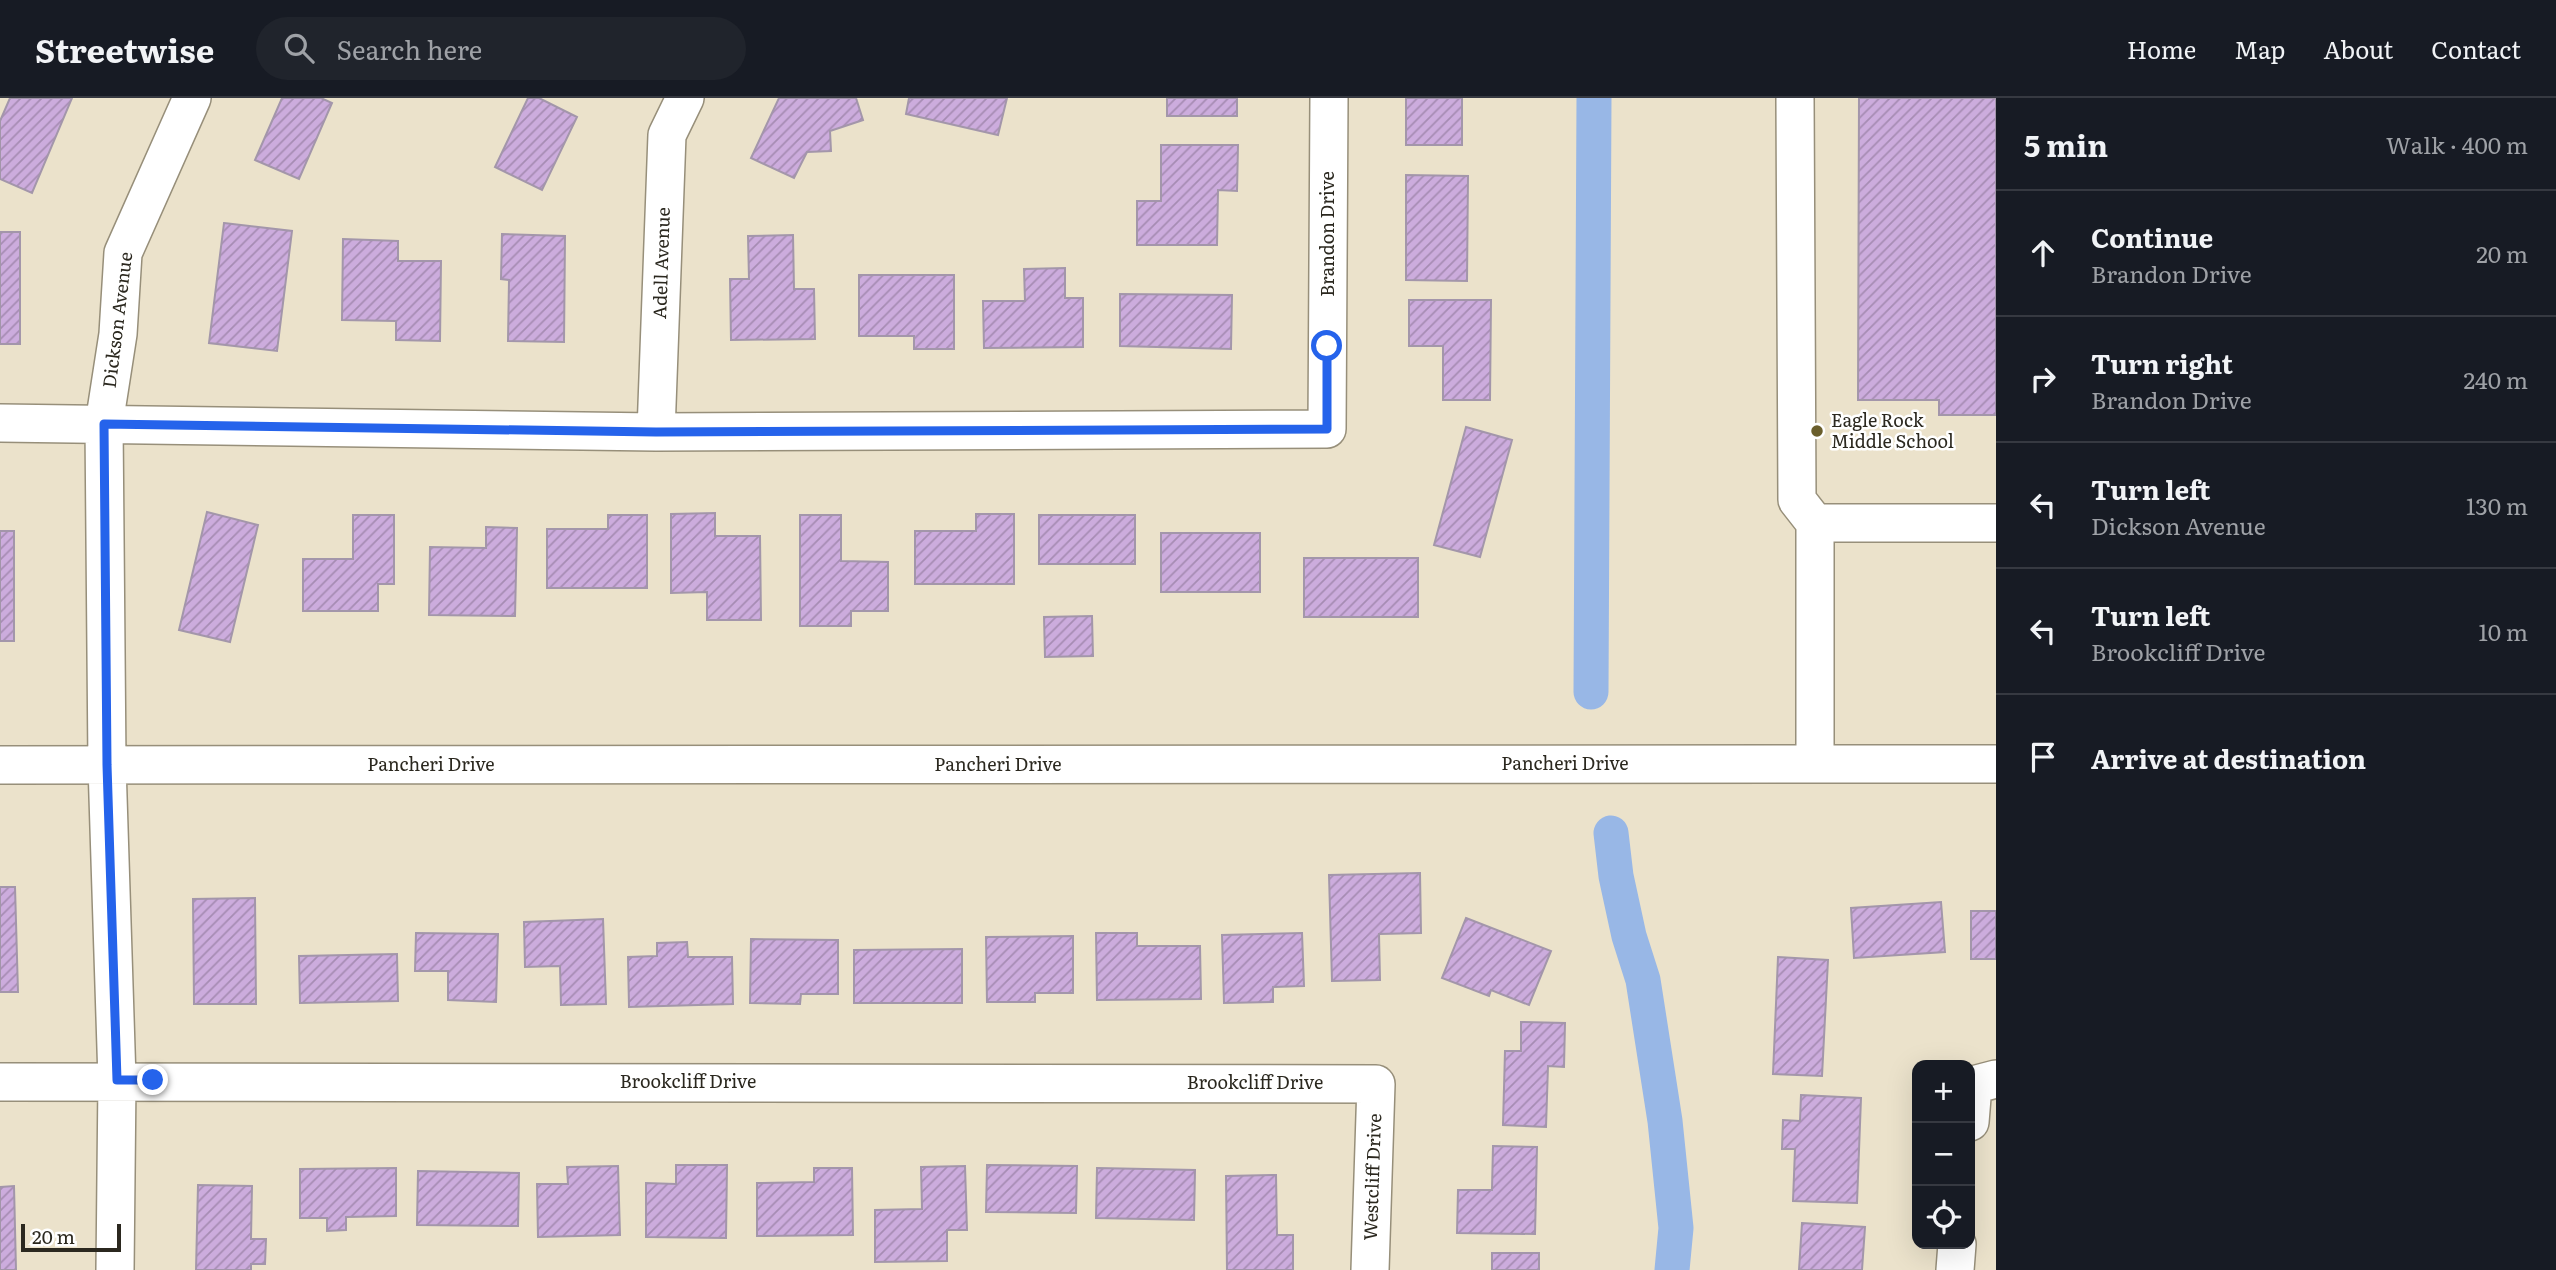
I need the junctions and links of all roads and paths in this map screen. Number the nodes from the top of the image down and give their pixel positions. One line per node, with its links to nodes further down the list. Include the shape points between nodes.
1 (192, 98): 6 (street, Dickson Avenue, via 123,253 118,334)
2 (685, 98): 7 (street, Adell Avenue, via 667,135)
3 (1329, 98): 7 (street, Brandon Drive, via 1327,429)
4 (1795, 98): 8 (street, via 1797,500)
5 (0, 423): 6 (street, Brandon Drive)
6 (104, 424): 7 (street, Brandon Drive); 13 (street, Dickson Avenue)
7 (656, 432)
8 (1815, 523): 9 (street); 10 (street)
9 (1996, 523)
10 (1815, 764): 11 (street, Pancheri Drive); 13 (street, Pancheri Drive)
11 (1996, 764)
12 (0, 765): 13 (street, Pancheri Drive)
13 (107, 765): 14 (street, Dickson Avenue)
14 (117, 1080): 15 (street, Brookcliff Drive); 17 (street, Brookcliff Drive); 20 (street, Dickson Avenue)
15 (0, 1082)
16 (1985, 1082): 18 (street)
17 (1376, 1084): 21 (street, Westcliff Drive)
18 (1975, 1109)
19 (1957, 1249): 22 (street)
20 (115, 1270)
21 (1370, 1270)
22 (1955, 1270)

